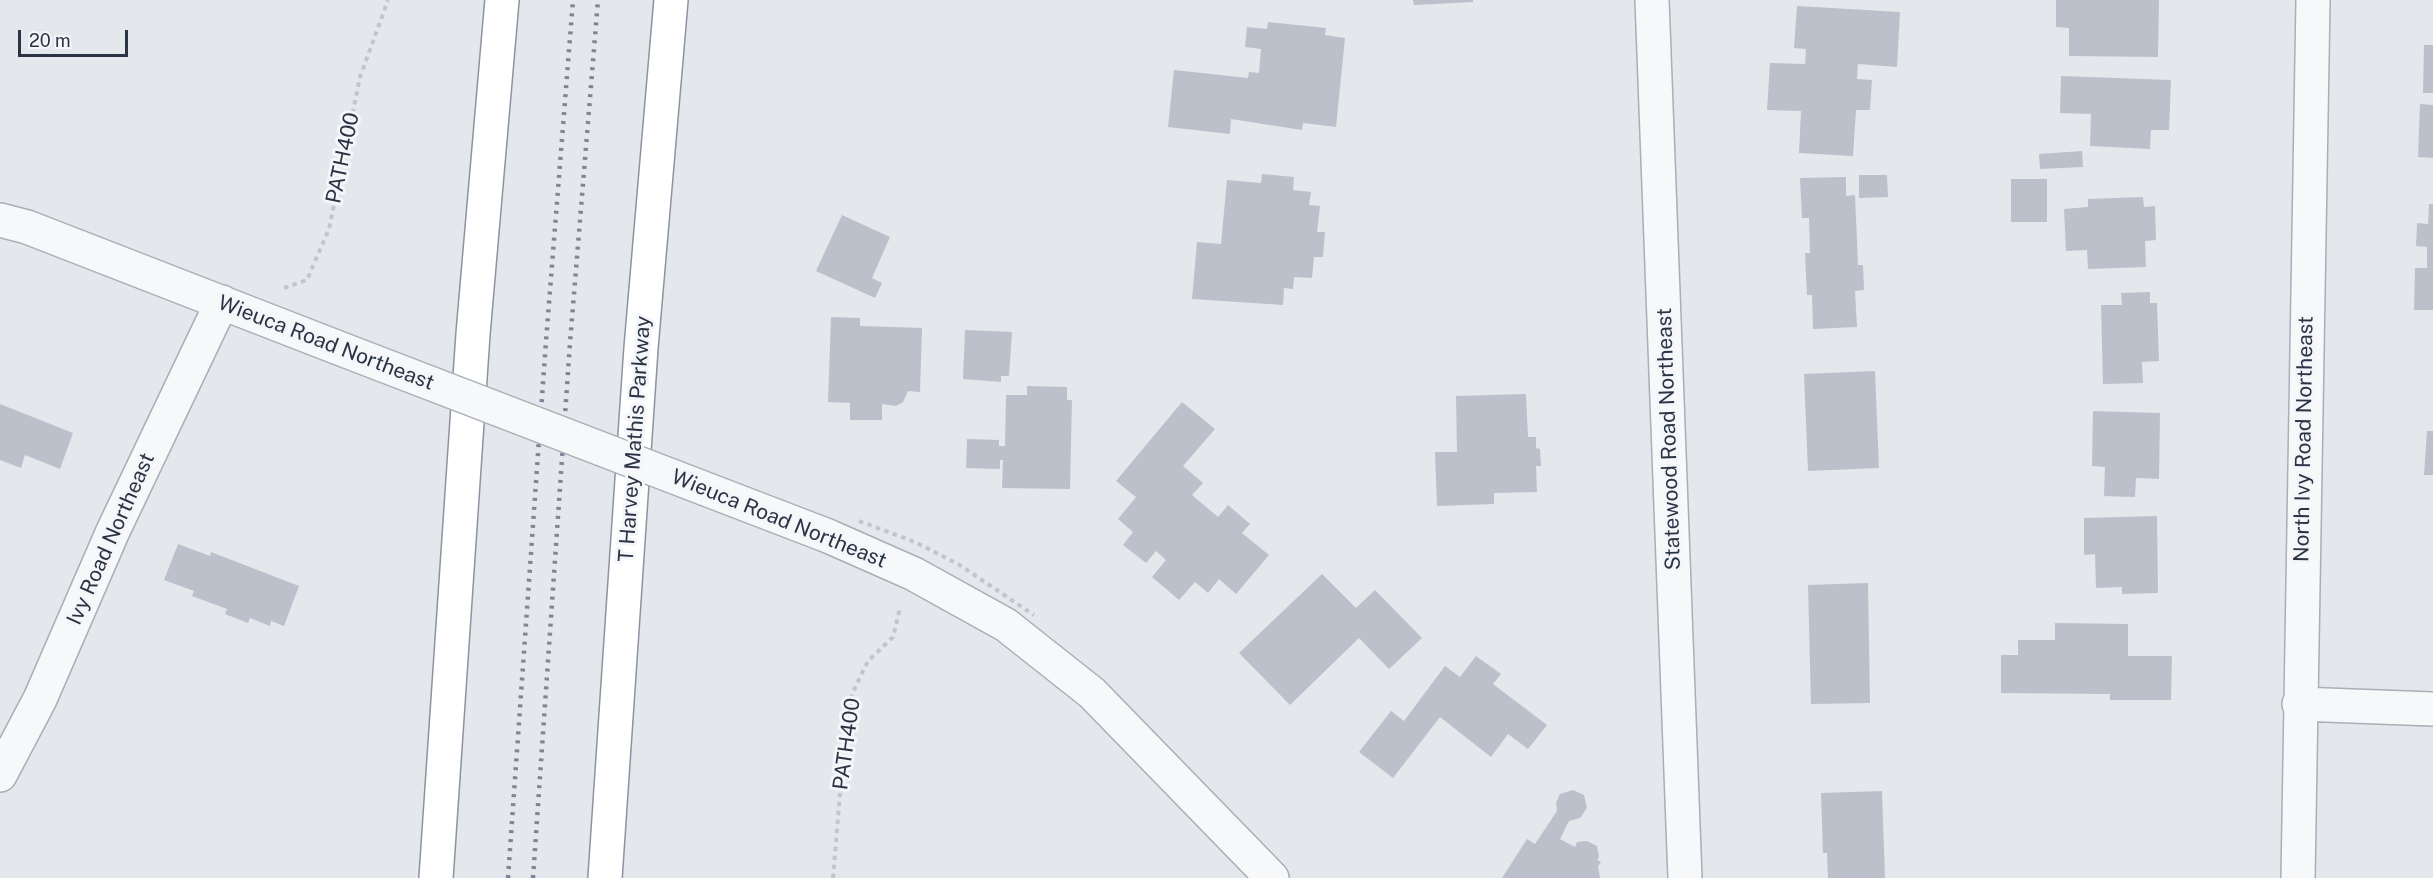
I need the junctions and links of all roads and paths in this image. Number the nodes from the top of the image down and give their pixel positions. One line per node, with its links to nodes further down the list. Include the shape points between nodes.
1 (388, 0): 7 (path, PATH400, via 360,77 328,229 307,280)
2 (502, 0): 13 (highway, via 472,346)
3 (671, 0): 14 (highway, T Harvey Mathis Parkway, via 643,324)
4 (1652, 0): 17 (street, Statewood Road Northeast)
5 (2313, 0): 10 (street, North Ivy Road Northeast)
6 (0, 220): 8 (street, Wieuca Road Northeast)
7 (280, 290)
8 (222, 302): 12 (street, Ivy Road Northeast, via 113,531 40,699); 16 (street, Wieuca Road Northeast, bridge, via 828,536 914,574 1006,625 1092,693)
9 (893, 599): 15 (path, PATH400, via 901,609 894,637 868,661 852,694)
10 (2299, 704): 11 (street); 18 (street, North Ivy Road Northeast)
11 (2433, 709)
12 (0, 775)
13 (436, 878)
14 (605, 878)
15 (833, 878)
16 (1272, 878)
17 (1685, 878)
18 (2298, 878)

